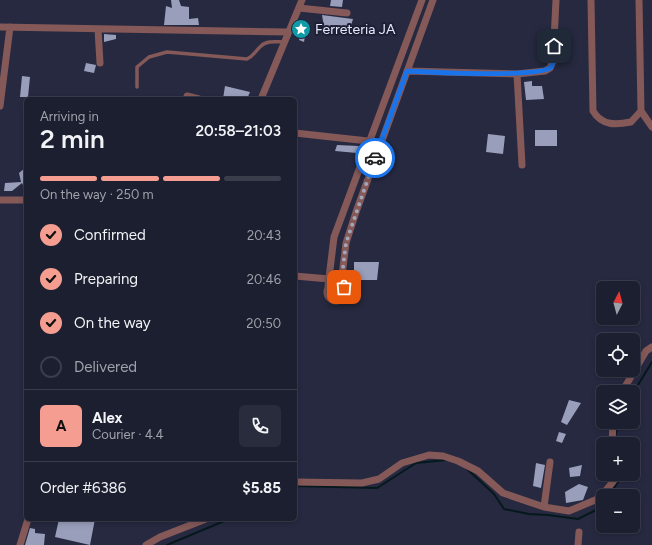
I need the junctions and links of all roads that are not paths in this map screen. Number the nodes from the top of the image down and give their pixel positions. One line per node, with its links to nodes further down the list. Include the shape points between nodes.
1 (302, 0): 7 (street)
2 (422, 0): 25 (street)
3 (433, 0): 15 (street)
4 (556, 0): 16 (street, via 553,62 550,68 545,71)
5 (591, 0): 22 (street, via 593,110 597,117 606,123 617,125 631,122)
6 (639, 0): 22 (street)
7 (299, 8): 8 (street); 12 (street)
8 (347, 13)
9 (0, 27): 10 (street)
10 (10, 27): 11 (street); 21 (street)
11 (98, 29): 12 (street); 14 (street)
12 (287, 32): 13 (street)
13 (284, 42): 17 (lane, via 268,42 261,46 254,56 247,59 167,52 149,57 137,67); 20 (street)
14 (100, 63)
15 (407, 71): 16 (street); 31 (street, via 348,236)
16 (517, 74): 26 (street)
17 (137, 87)
18 (187, 96): 19 (street)
19 (191, 97)
20 (262, 97)
21 (0, 106)
22 (641, 111): 23 (street)
23 (652, 127)
24 (297, 133): 25 (street)
25 (368, 141): 30 (street, via 334,237)
26 (522, 165)
27 (0, 200): 28 (street)
28 (24, 200)
29 (297, 276): 30 (street)
30 (329, 282): 31 (street); 31 (street, via 329,297 337,300 344,295 345,289)
31 (341, 284)
32 (652, 347): 33 (street, via 646,351)
33 (626, 385)
34 (550, 462): 37 (street)
35 (613, 481): 37 (street, via 600,498 569,511)
36 (297, 482): 37 (street, via 362,484 379,479 402,463 429,455 443,456 478,471 503,493)
37 (544, 506)
38 (27, 521): 41 (street)
39 (201, 521): 42 (street)
40 (579, 532): 43 (street)
41 (20, 545)
42 (146, 545)
43 (578, 545)

